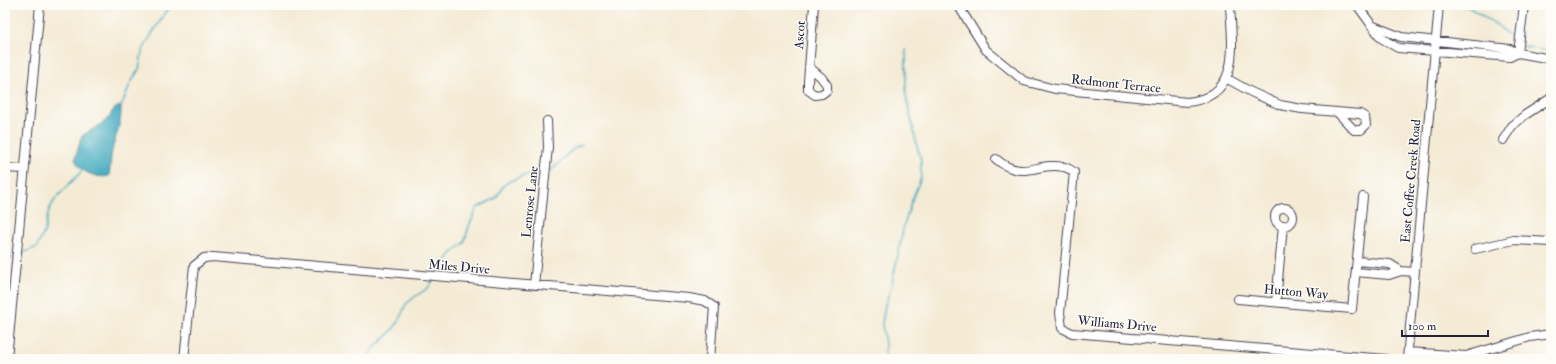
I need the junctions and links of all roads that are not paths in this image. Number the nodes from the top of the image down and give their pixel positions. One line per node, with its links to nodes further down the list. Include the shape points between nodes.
1 (40, 5): 21 (street)
2 (814, 5): 13 (street, Ascot)
3 (958, 5): 14 (street, Redmont Terrace, via 986,50 1024,80 1055,90 1187,102 1209,96)
4 (1230, 5): 14 (street, Redmont Terrace, via 1232,59)
5 (1357, 5): 8 (street)
6 (1439, 5): 9 (street, East Coffee Creek Road)
7 (1524, 5): 11 (street)
8 (1371, 25): 9 (street, via 1401,37); 10 (street, via 1381,38 1398,48)
9 (1436, 41): 10 (street, East Coffee Creek Road); 11 (street, via 1510,49)
10 (1435, 51): 11 (street, via 1510,57); 29 (street, East Coffee Creek Road)
11 (1518, 53): 12 (street)
12 (1551, 59)
13 (809, 67)
14 (1226, 78): 16 (street, via 1280,105)
15 (1551, 98): 18 (street, via 1512,126)
16 (1338, 112)
17 (547, 121): 30 (street, Lenrose Lane, via 548,147)
18 (1503, 140)
19 (996, 159): 39 (street, Williams Drive, via 1017,170 1062,166 1074,172 1060,313 1062,328 1072,333)
20 (5, 168): 21 (street)
21 (25, 169): 36 (street)
22 (1363, 197): 26 (street)
23 (1284, 225): 32 (street)
24 (1551, 242): 25 (street, via 1514,240)
25 (1475, 249)
26 (1357, 261): 27 (street, via 1390,264); 28 (street)
27 (1401, 271): 28 (street, via 1389,275); 29 (street)
28 (1356, 272): 32 (street, Hutton Way, via 1352,309)
29 (1415, 272): 35 (street, East Coffee Creek Road)
30 (534, 285): 37 (street, Miles Drive, via 204,258 194,266); 38 (street, Miles Drive, via 689,298 705,302 714,307)
31 (1238, 299): 32 (street, Hutton Way)
32 (1276, 302)
33 (1551, 334): 34 (street, via 1530,337)
34 (1486, 355): 35 (street)
35 (1407, 356)
36 (7, 359)
37 (184, 359)
38 (710, 359)
39 (1386, 359)

